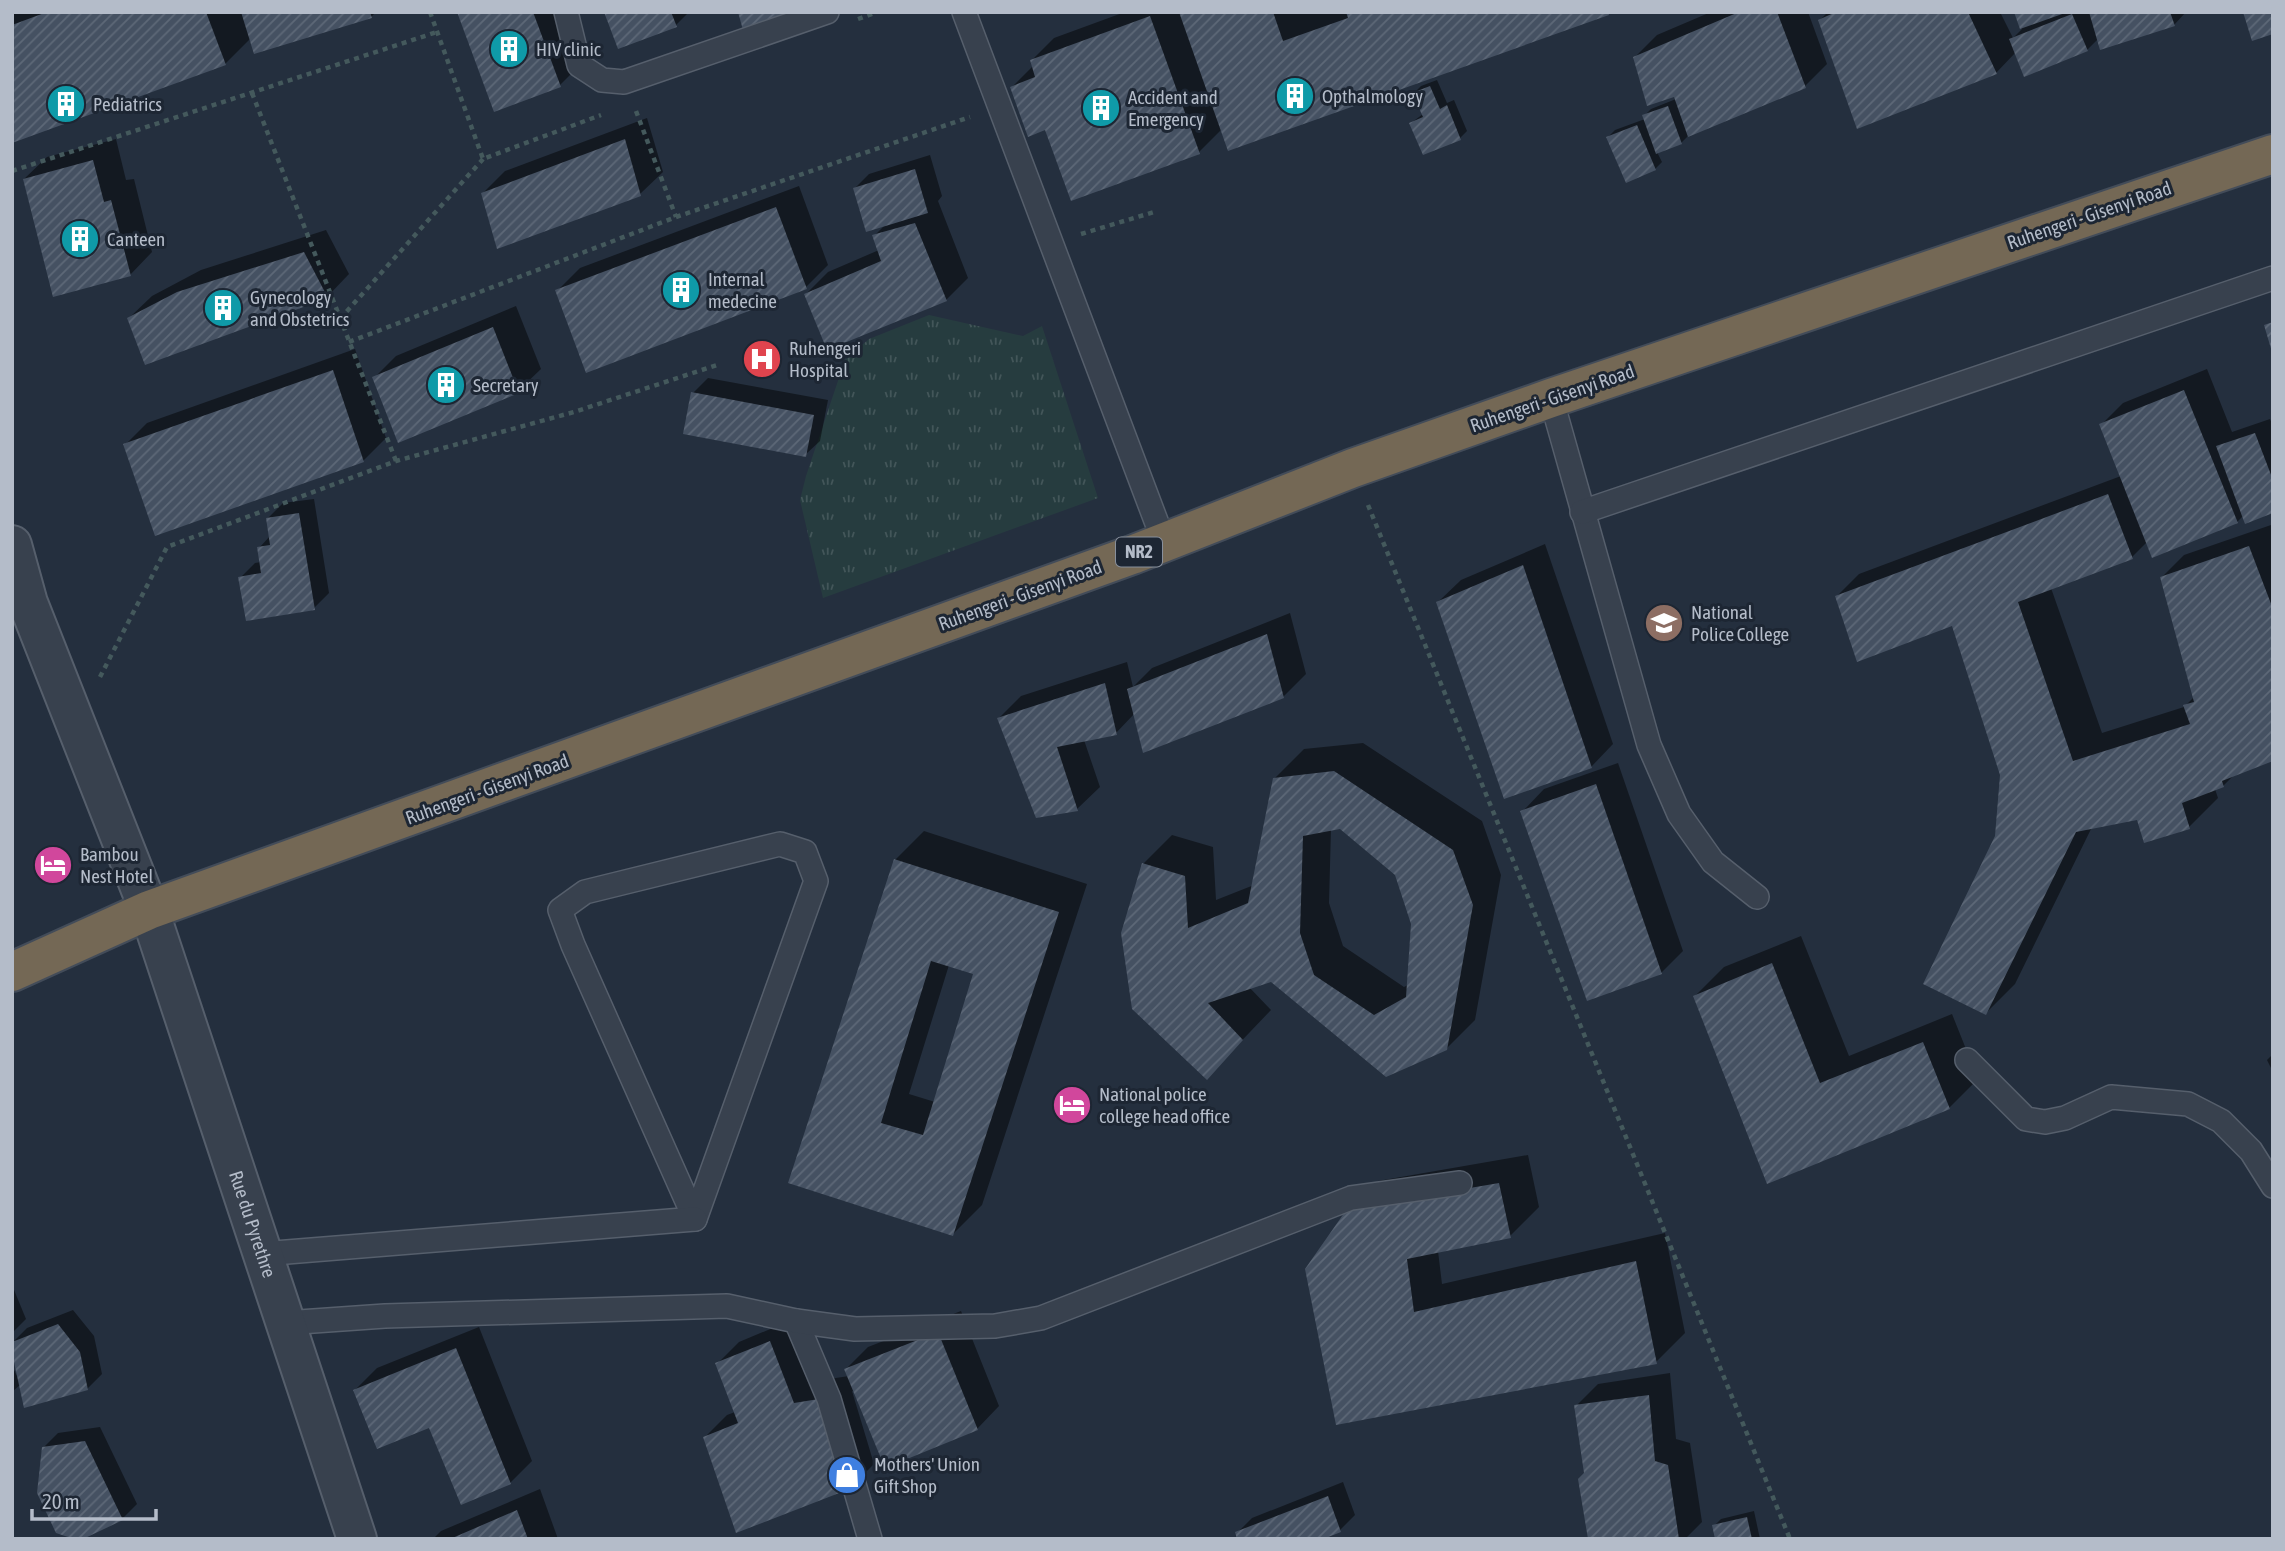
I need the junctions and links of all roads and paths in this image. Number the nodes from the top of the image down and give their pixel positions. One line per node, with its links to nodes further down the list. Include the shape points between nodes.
1 (566, 12): 2 (lane, via 579,65 602,80 624,82)
2 (827, 12)
3 (964, 12): 11 (lane)
4 (437, 32): 5 (path)
5 (252, 93): 9 (path); 13 (path)
6 (974, 116): 14 (path, via 676,217)
7 (2273, 154): 16 (highway, Ruhengeri - Gisenyi Road / NR2)
8 (483, 159): 13 (path)
9 (12, 172)
10 (1154, 212): 11 (path)
11 (1052, 244): 20 (lane)
12 (2273, 278): 19 (lane)
13 (340, 319): 14 (path)
14 (349, 342): 17 (path)
15 (717, 365): 17 (path, via 574,412)
16 (1551, 398): 18 (highway, Ruhengeri - Gisenyi Road / NR2); 19 (lane)
17 (396, 461): 23 (path, via 167,547)
18 (1353, 468): 20 (highway, Ruhengeri - Gisenyi Road / NR2); 36 (path)
19 (1582, 512): 24 (lane, via 1649,745 1679,814 1713,862)
20 (1164, 542): 25 (highway, Ruhengeri - Gisenyi Road / NR2)
21 (12, 545): 22 (street, Rue du Pyrethre)
22 (20, 604): 23 (street, Rue du Pyrethre)
23 (76, 724): 25 (street, Rue du Pyrethre)
24 (1757, 897)
25 (149, 910): 26 (highway, Ruhengeri - Gisenyi Road / NR2); 31 (street, Rue du Pyrethre)
26 (12, 972)
27 (1967, 1060): 29 (lane, via 2026,1119 2065,1118 2111,1097 2188,1104 2221,1121 2251,1151)
28 (1461, 1183): 32 (lane, via 1350,1198 1041,1318 995,1326 869,1329)
29 (2273, 1186)
30 (695, 1219): 30 (lane, via 560,910 585,892 780,844 805,852 816,881); 31 (lane)
31 (261, 1254): 33 (street, Rue du Pyrethre)
32 (796, 1321): 33 (lane, via 727,1306); 35 (lane, via 829,1399)
33 (285, 1322): 34 (street, Rue du Pyrethre)
34 (357, 1539)
35 (870, 1539)
36 (1790, 1539)

